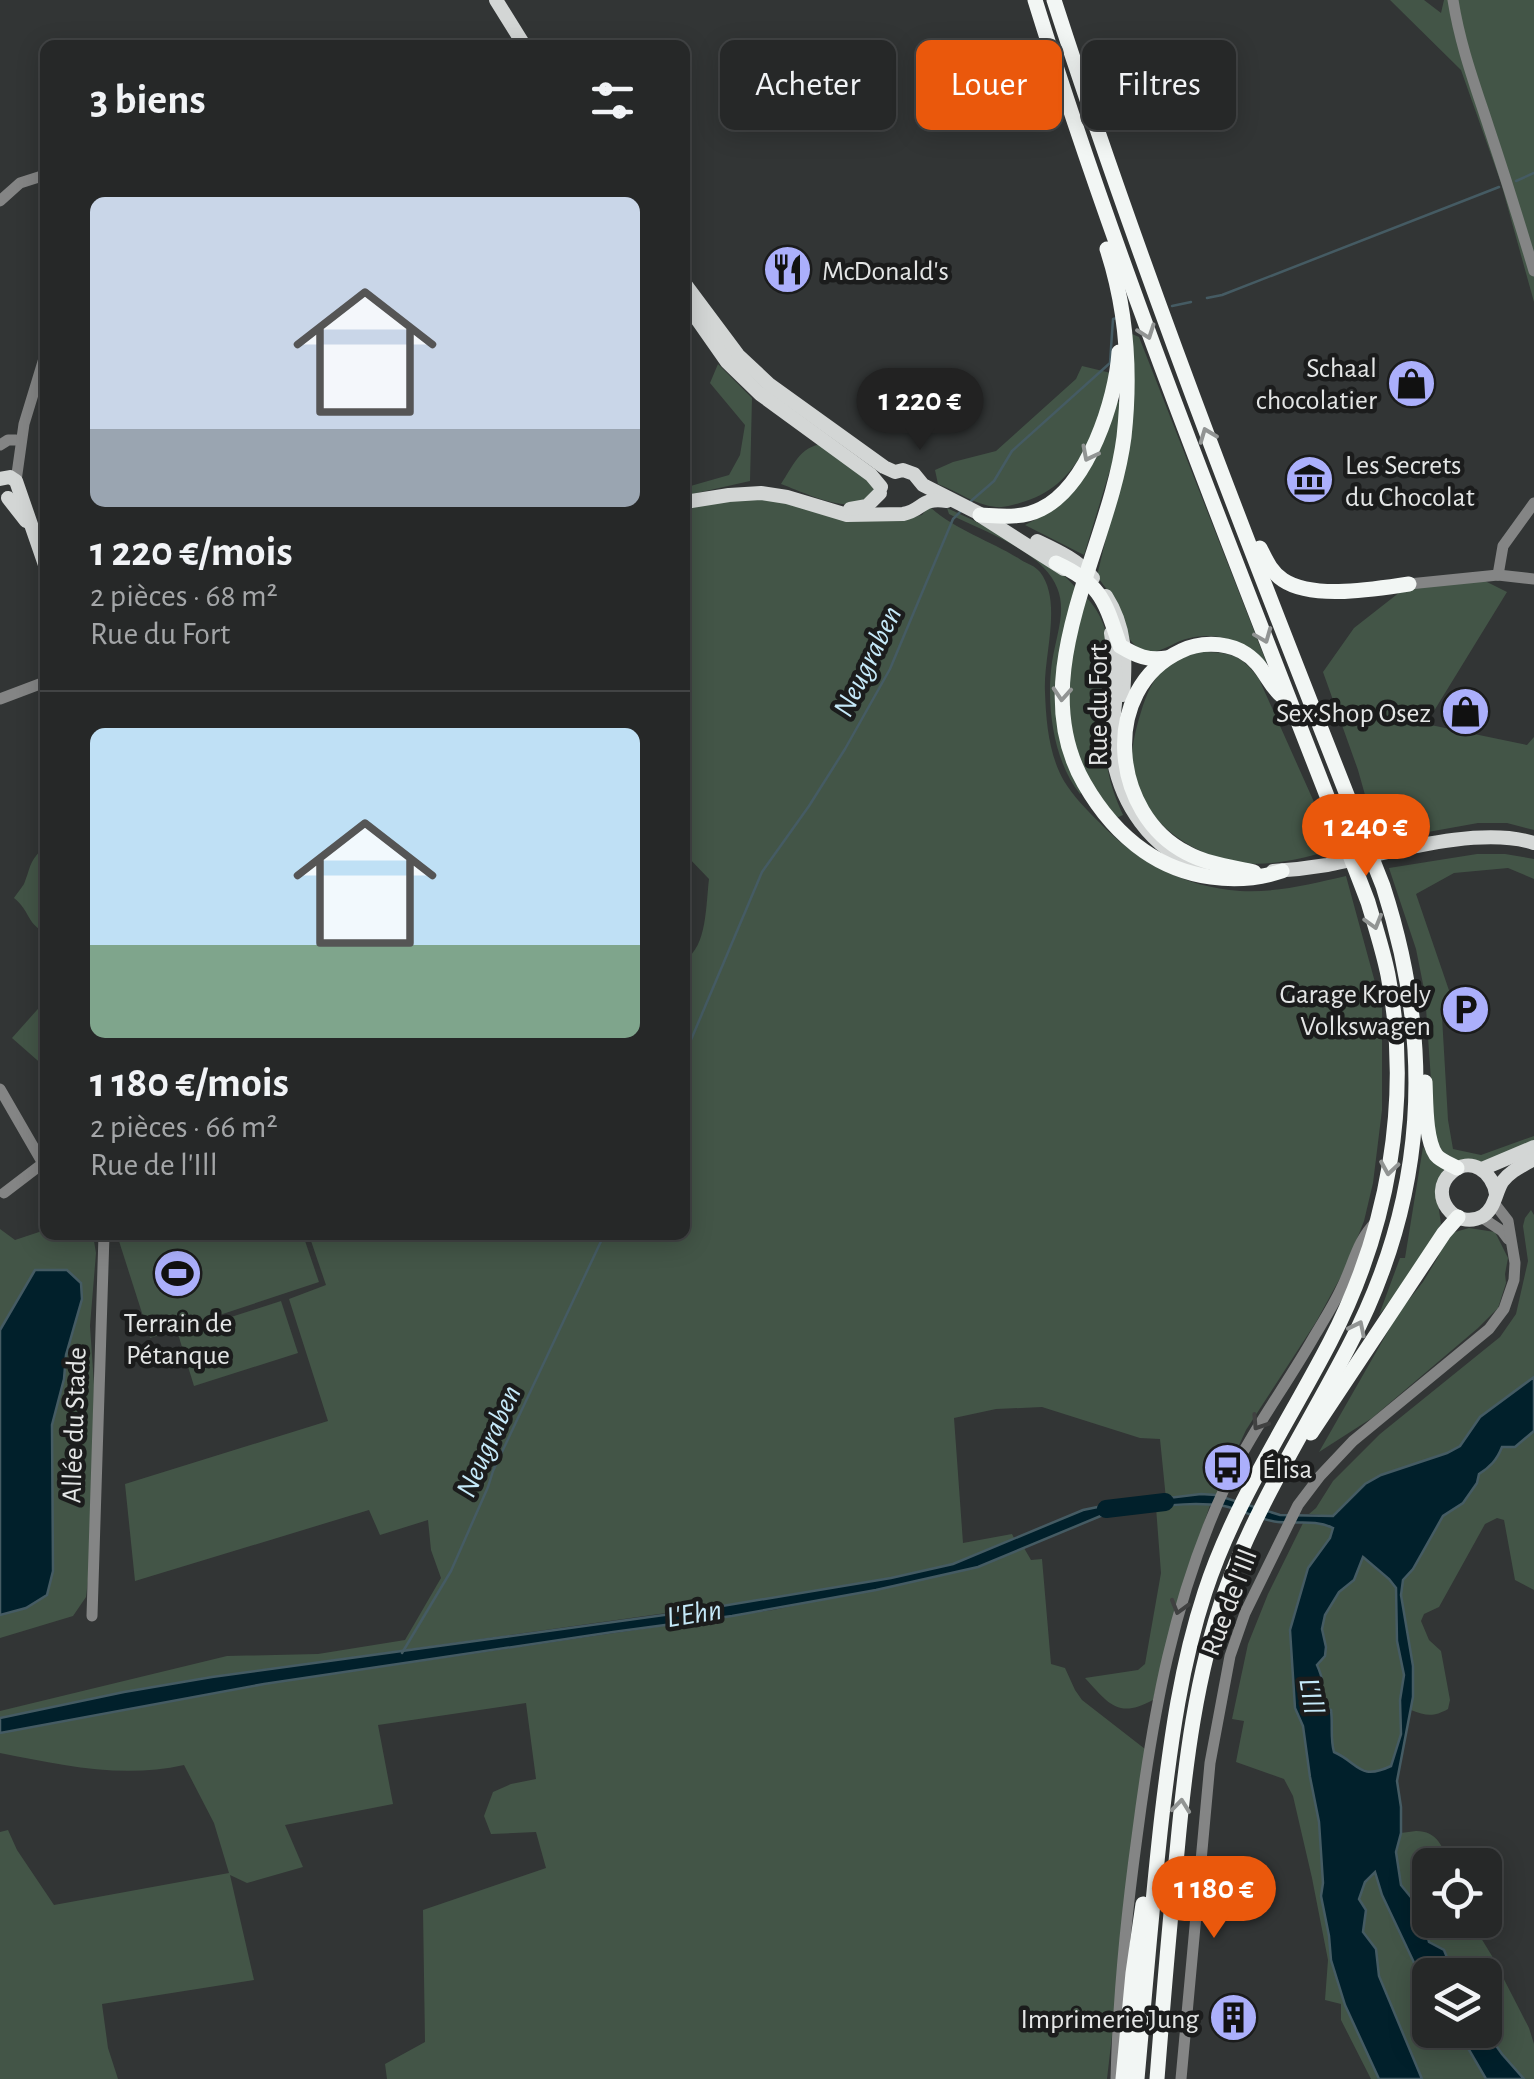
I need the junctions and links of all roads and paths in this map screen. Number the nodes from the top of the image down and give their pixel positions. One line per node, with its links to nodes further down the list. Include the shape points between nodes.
1 (496, 0): 6 (main road)
2 (506, 0): 7 (main road)
3 (1034, 0): 8 (highway)
4 (1054, 0): 30 (highway, one-way to 4, via 1168,335)
5 (1452, 0): 11 (street)
6 (521, 40)
7 (531, 40)
8 (1080, 141): 14 (highway, via 1080,165); 40 (highway, one-way to 40)
9 (40, 177): 10 (street, via 20,183)
10 (0, 201)
11 (1534, 271)
12 (690, 291): 19 (main road, Rue du Fort, via 770,385)
13 (690, 309): 22 (main road, via 727,362 760,394)
14 (1123, 314): 28 (highway, one-way to 28, via 1110,402 1080,472 1042,509 1012,518); 43 (highway, one-way to 43, via 1123,444 1066,655 1064,730 1100,811 1153,858 1193,874 1245,880)
15 (40, 371): 16 (street)
16 (24, 424): 17 (street); 21 (street)
17 (16, 440): 18 (street); 21 (street)
18 (0, 444)
19 (894, 472): 20 (main road, Rue du Fort, via 908,471); 22 (main road)
20 (922, 485): 25 (main road, Rue du Fort); 27 (main road)
21 (8, 486): 31 (main road)
22 (881, 490): 23 (main road, via 853,510 766,485); 29 (main road, via 885,506)
23 (690, 500)
24 (690, 501): 29 (main road, Rue du Fort, via 773,494 847,515)
25 (953, 502): 27 (main road, Rue du Fort); 28 (main road, Rue du Fort)
26 (1534, 503): 33 (street, via 1503,546)
27 (920, 504): 29 (main road, Rue du Fort)
28 (975, 512): 32 (main road, Rue du Fort); 36 (main road, Rue du Fort, via 1085,569 1116,612)
29 (896, 513)
30 (1242, 526): 35 (highway, via 1286,582 1342,591); 45 (highway, via 1383,886 1405,964)
31 (40, 550)
32 (1056, 563): 36 (highway, via 1100,596); 41 (main road, Rue du Fort, via 1087,589 1111,632 1112,750)
33 (1498, 575): 34 (street); 35 (street)
34 (1534, 579)
35 (1408, 584)
36 (1125, 649): 37 (highway); 41 (main road, Rue du Fort, via 1118,750)
37 (1167, 658): 40 (highway, via 1198,645 1240,651); 44 (highway, via 1148,673 1127,720 1124,749 1136,798 1164,838 1187,853)
38 (40, 684): 39 (street)
39 (0, 698)
40 (1289, 700): 57 (highway, one-way to 57, via 1368,902 1388,974 1396,1116)
41 (1124, 794): 44 (main road, Rue du Fort, via 1139,821 1172,854 1225,872)
42 (1534, 843): 43 (main road, Rue du Fort, via 1474,839)
43 (1282, 870): 44 (main road, Rue du Fort)
44 (1258, 872)
45 (1416, 1060): 51 (highway, via 1426,1081 1434,1151); 60 (highway, one-way to 45, via 1350,1345 1392,1245 1413,1147)
46 (0, 1089): 49 (street)
47 (1534, 1148): 52 (main road)
48 (1534, 1159): 54 (main road, via 1512,1171)
49 (40, 1160)
50 (40, 1167): 53 (street)
51 (1456, 1168): 52 (main road); 56 (main road, via 1442,1189 1445,1206)
52 (1482, 1169): 54 (main road, via 1492,1178)
53 (4, 1193)
54 (1495, 1198): 55 (main road); 58 (street)
55 (1481, 1217): 56 (main road); 58 (street)
56 (1458, 1218): 60 (highway, via 1314,1430)
57 (1379, 1219): 62 (highway, via 1332,1339 1248,1490 1206,1588 1182,1675); 64 (street, one-way to 64, via 1365,1232 1342,1288 1248,1441 1189,1575 1148,1744 1120,1991)
58 (1511, 1238): 68 (street, Rue de l'Ill, via 1514,1280 1504,1309 1320,1476 1298,1505 1245,1613 1210,1763)
59 (104, 1240): 61 (street, Allée du Stade)
60 (1294, 1444): 63 (highway, one-way to 60, via 1181,1803 1208,1650 1250,1530)
61 (92, 1616)
62 (1156, 1864): 64 (highway, via 1147,1876); 65 (highway)
63 (1166, 1973): 66 (highway); 67 (highway, via 1172,1996)
64 (1120, 2079)
65 (1137, 2079)
66 (1157, 2079)
67 (1166, 2079)
68 (1181, 2079)

